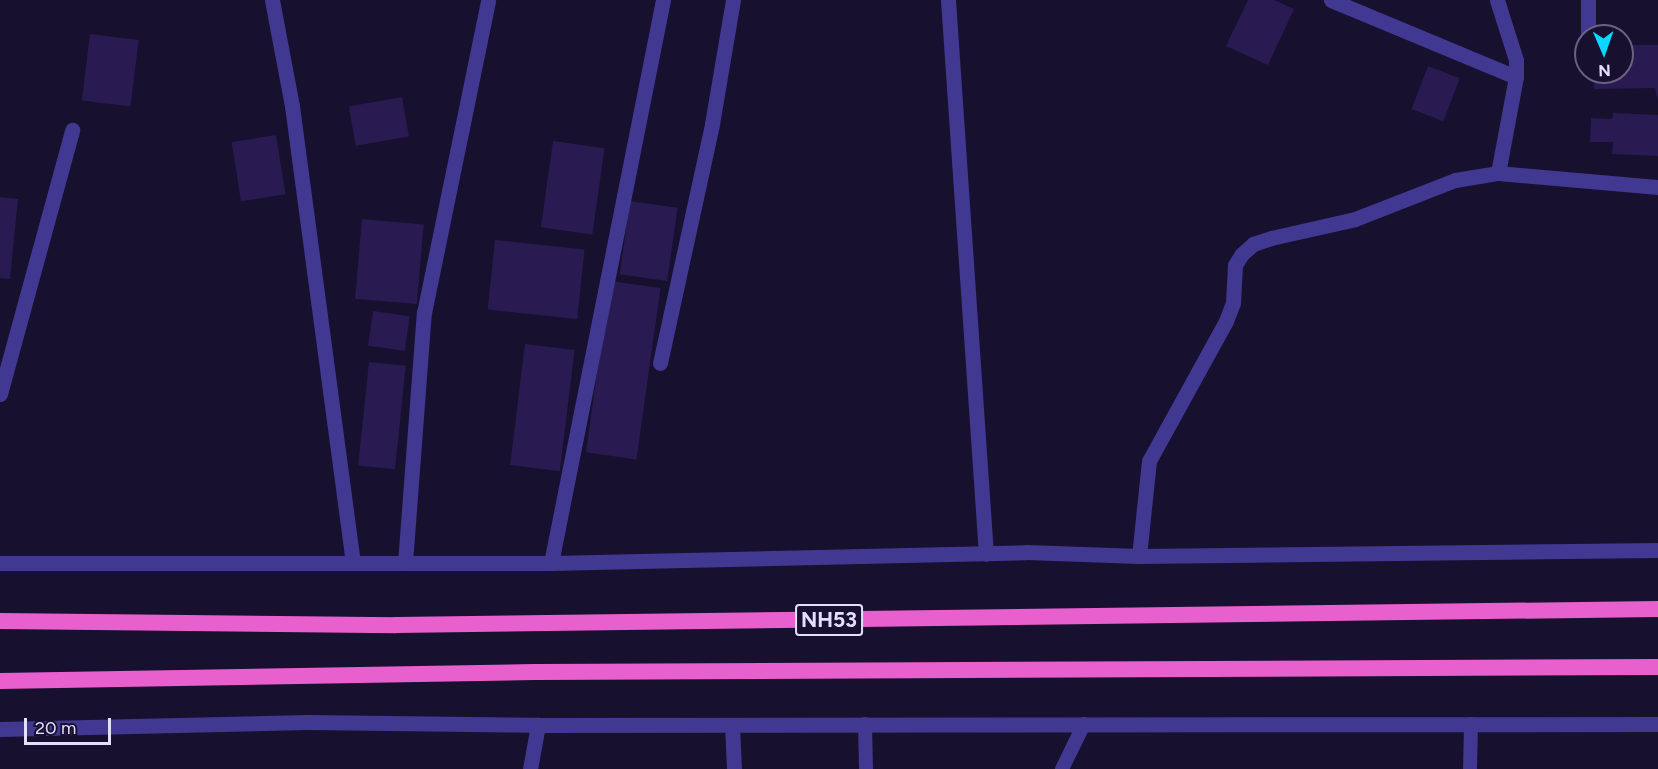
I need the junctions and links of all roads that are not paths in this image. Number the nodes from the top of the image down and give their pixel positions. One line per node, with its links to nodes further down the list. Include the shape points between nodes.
1 (272, 0): 20 (street, via 292,106)
2 (488, 0): 21 (street, via 424,313)
3 (663, 0): 22 (street)
4 (733, 0): 14 (street)
5 (948, 0): 17 (street)
6 (1331, 0): 10 (street)
7 (1497, 0): 10 (street, via 1516,60)
8 (1588, 0): 9 (street)
9 (1588, 24)
10 (1516, 76): 12 (street)
11 (72, 130): 15 (street)
12 (1498, 173): 13 (street); 18 (street, via 1455,180 1355,219 1271,238 1253,244 1242,254 1235,265 1233,303 1226,321 1149,461)
13 (1658, 187)
14 (660, 363)
15 (0, 394)
16 (1658, 550): 18 (street)
17 (986, 554): 18 (street); 22 (street)
18 (1139, 556)
19 (0, 563): 20 (street)
20 (353, 563): 21 (street)
21 (405, 563): 22 (street)
22 (551, 563)
23 (1658, 609): 24 (highway, NH53, via 396,625)
24 (0, 621)
25 (1658, 667): 26 (highway, NH53, via 547,671)
26 (0, 681)
27 (865, 724): 28 (street); 32 (street); 36 (lane)
28 (1084, 724): 29 (street); 37 (lane)
29 (1471, 724): 30 (street); 38 (lane)
30 (1658, 724)
31 (538, 725): 32 (street); 33 (street, via 308,722); 34 (street)
32 (732, 725): 35 (street)
33 (0, 729)
34 (530, 769)
35 (734, 769)
36 (866, 769)
37 (1062, 769)
38 (1470, 769)

